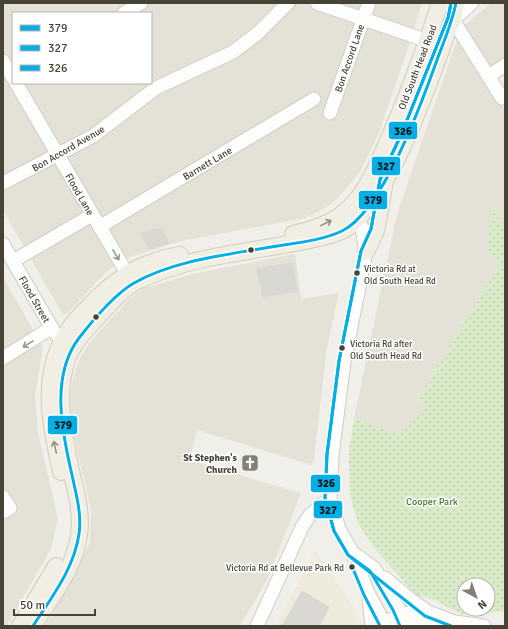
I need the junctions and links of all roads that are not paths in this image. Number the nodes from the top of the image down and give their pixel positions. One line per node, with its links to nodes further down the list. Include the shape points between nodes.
1 (141, 3): 9 (street)
2 (288, 3): 21 (street, Bon Accord Avenue, via 258,33 233,52 156,88 93,136)
3 (317, 3): 10 (street)
4 (369, 3): 10 (street, Bon Accord Lane)
5 (440, 3): 12 (main road, Old South Head Road)
6 (451, 3): 12 (street, via 446,7)
7 (456, 3): 11 (main road, Old South Head Road)
8 (472, 3): 11 (street)
9 (126, 12)
10 (363, 18): 12 (street); 20 (street, Bon Accord Lane)
11 (453, 20): 16 (street); 22 (main road, Old South Head Road, via 409,130)
12 (428, 41): 24 (main road, Old South Head Road)
13 (3, 61): 15 (street)
14 (505, 65): 16 (street)
15 (12, 76)
16 (489, 76): 18 (street)
17 (17, 84): 21 (street, Flood Lane)
18 (502, 98)
19 (314, 100): 26 (street, Barnett Lane)
20 (330, 113)
21 (57, 155): 23 (street, Bon Accord Avenue); 25 (street, Flood Lane)
22 (385, 181): 24 (main road, Old South Head Road, via 378,194); 28 (main road, via 376,231)
23 (3, 183)
24 (354, 213): 28 (street, via 365,237); 30 (main road, Old South Head Road, via 346,228 327,236 205,258)
25 (92, 214): 26 (street, Flood Lane); 29 (street)
26 (99, 227): 30 (street, Flood Lane, one-way to 30)
27 (3, 244): 29 (street, Flood Street)
28 (366, 252): 34 (street, via 344,362 332,455)
29 (13, 261): 31 (street, Flood Street)
30 (130, 278): 32 (main road, Old South Head Road, via 121,292 91,324)
31 (52, 328): 32 (street, Flood Street); 33 (street, one-way to 33)
32 (67, 345): 39 (main road, Old South Head Road, one-way to 32, via 62,556 69,534 67,501 50,420 51,376); 40 (main road, Old South Head Road, via 61,408 78,501 79,535 68,567)
33 (3, 358)
34 (330, 498): 35 (street, via 339,529); 41 (street, via 310,515 302,527)
35 (352, 552): 36 (street); 38 (street, via 368,593)
36 (374, 568): 37 (street); 38 (street)
37 (428, 612): 38 (street, via 415,611); 43 (street, via 455,622)
38 (393, 623): 42 (street, via 418,620)
39 (20, 626)
40 (33, 626)
41 (257, 626)
42 (440, 626)
43 (484, 626)

